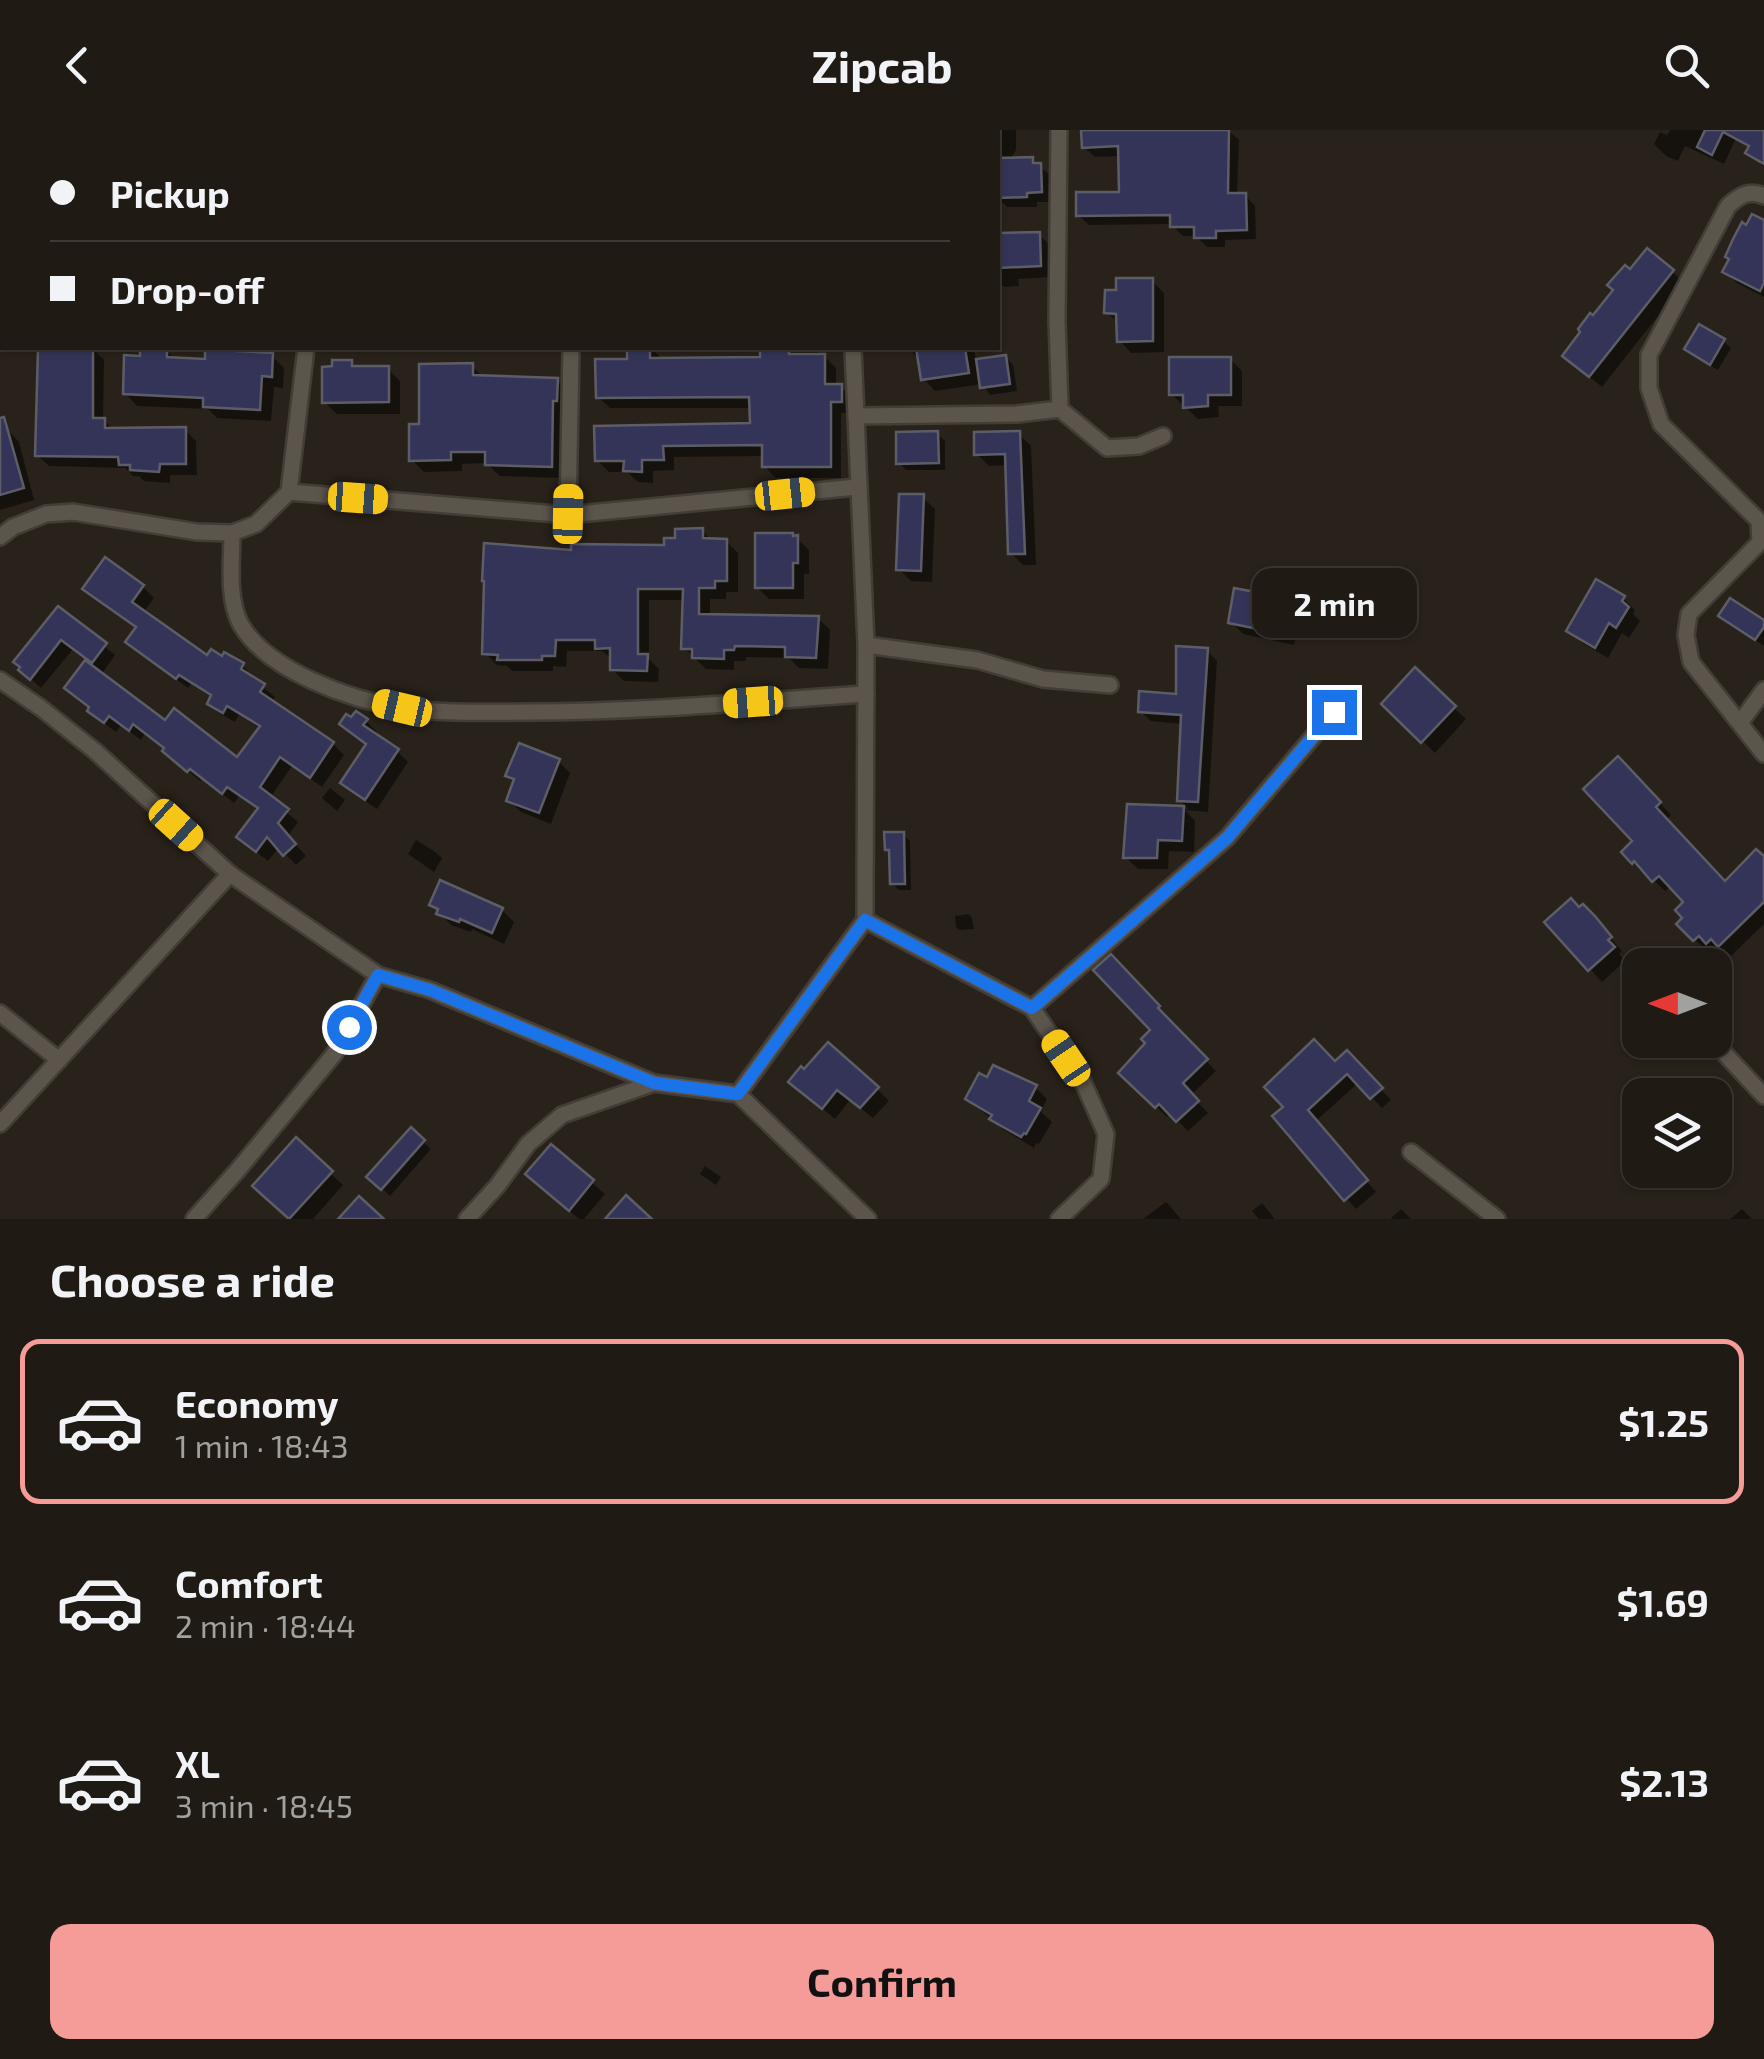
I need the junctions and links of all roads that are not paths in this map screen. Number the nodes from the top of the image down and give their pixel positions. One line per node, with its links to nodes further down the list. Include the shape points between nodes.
1 (1058, 130): 6 (street)
2 (1764, 196): 20 (street, via 1741,194 1728,206 1649,355 1649,388 1661,424 1760,521 1760,542 1690,614 1686,634 1691,662)
3 (306, 350): 10 (street)
4 (571, 350): 11 (street)
5 (853, 350): 7 (street)
6 (1060, 409): 7 (street); 8 (street, via 1107,448)
7 (856, 416): 9 (street)
8 (1164, 436)
9 (858, 487): 11 (street); 14 (street)
10 (289, 492): 11 (street); 12 (street, via 256,524)
11 (568, 514)
12 (232, 533): 13 (street, via 73,512 46,514); 18 (street, via 232,596 242,627 298,675 360,699 458,713 584,712)
13 (0, 537)
14 (866, 645): 16 (street); 18 (street)
15 (0, 680): 22 (street, via 95,751)
16 (1110, 685)
17 (1764, 690): 20 (street)
18 (866, 694): 23 (street)
19 (1334, 712): 25 (street, via 1227,838)
20 (1740, 723): 21 (street)
21 (1764, 754)
22 (230, 874): 24 (street); 28 (street)
23 (865, 920): 25 (street); 30 (street)
24 (378, 975): 29 (street); 34 (street, via 335,1052)
25 (1032, 1008): 37 (street, via 1083,1082 1106,1134 1101,1179)
26 (0, 1013): 28 (street)
27 (1729, 1058): 31 (street)
28 (59, 1060): 32 (street)
29 (654, 1083): 30 (street); 35 (street, via 562,1115 528,1144)
30 (738, 1094): 36 (street)
31 (1764, 1096)
32 (0, 1124)
33 (1411, 1152): 38 (street)
34 (194, 1219)
35 (466, 1219)
36 (868, 1219)
37 (1060, 1219)
38 (1497, 1219)

